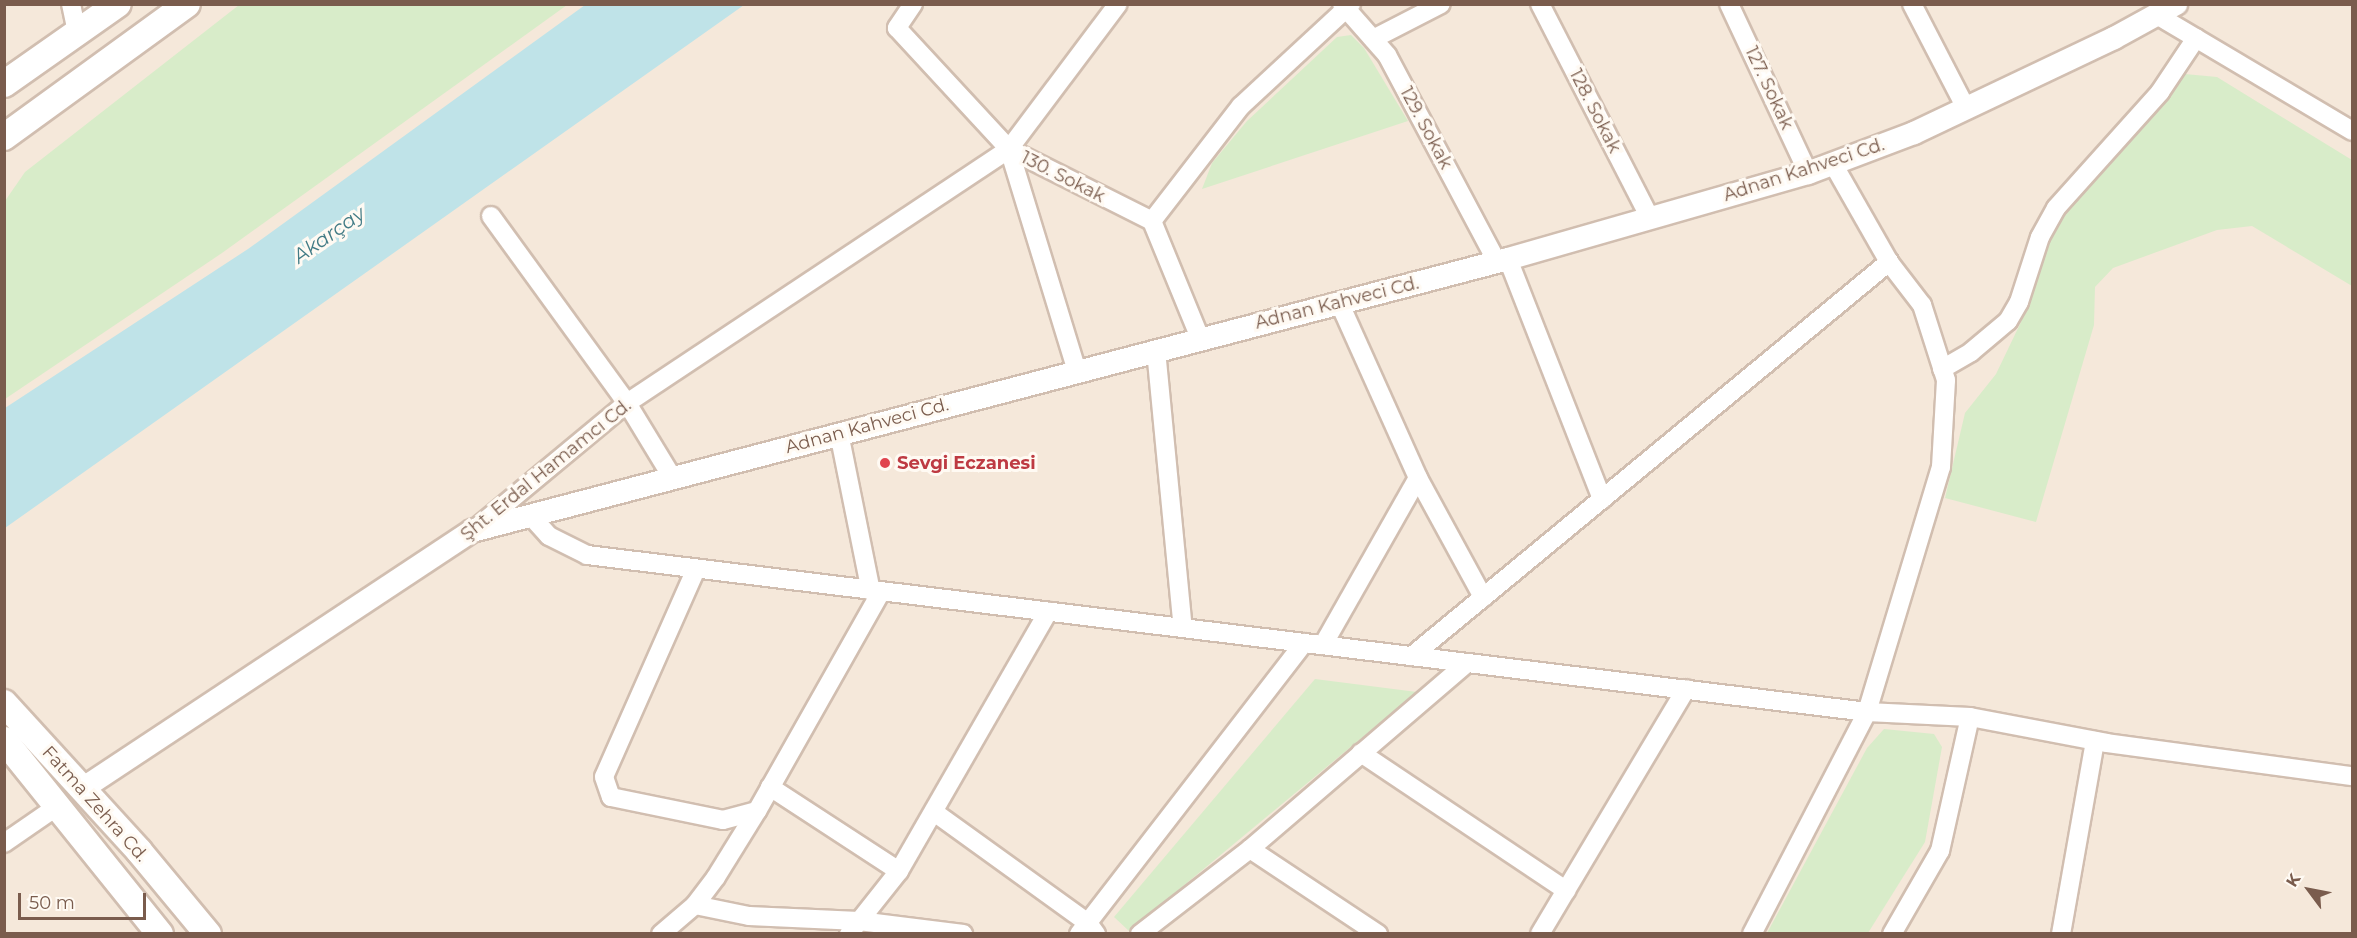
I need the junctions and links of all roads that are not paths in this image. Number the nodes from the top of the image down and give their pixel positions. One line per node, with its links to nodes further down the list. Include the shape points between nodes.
1 (71, 4): 12 (street)
2 (118, 4): 12 (main road)
3 (187, 4): 18 (main road)
4 (913, 4): 19 (street, 130. Sokak, via 897,28)
5 (1118, 4): 19 (street, Şht. Erdal Hamamcı Cd.)
6 (1441, 4): 14 (street)
7 (1540, 4): 23 (street, 128. Sokak)
8 (1729, 4): 21 (street, 127. Sokak)
9 (1912, 4): 16 (street)
10 (1346, 6): 14 (street, 129. Sokak); 24 (street, via 1241,106)
11 (2167, 10): 13 (street); 16 (street, Adnan Kahveci Cd.)
12 (77, 33): 15 (main road)
13 (2196, 38): 17 (street); 30 (street, via 2160,92 2056,208 2040,237 2019,302 2008,321 1971,352)
14 (1373, 39): 25 (street, 129. Sokak, via 1387,55)
15 (4, 84)
16 (1966, 108): 20 (street, Adnan Kahveci Cd.)
17 (2352, 131)
18 (4, 137)
19 (1010, 149): 24 (street, 130. Sokak); 31 (street); 32 (street, Şht. Erdal Hamamcı Cd.)
20 (1833, 164): 21 (street, Adnan Kahveci Cd.); 26 (street)
21 (1808, 173): 23 (street, Adnan Kahveci Cd.)
22 (491, 216): 32 (street)
23 (1650, 218): 25 (street, Adnan Kahveci Cd.)
24 (1152, 221): 28 (street)
25 (1502, 260): 27 (street, Adnan Kahveci Cd.); 36 (street, 129. Sokak)
26 (1889, 262): 30 (street, via 1922,305); 36 (street)
27 (1339, 302): 28 (street, Adnan Kahveci Cd.); 35 (street)
28 (1200, 338): 29 (street, Adnan Kahveci Cd.)
29 (1156, 350): 31 (street, Adnan Kahveci Cd.); 43 (street)
30 (1942, 369): 50 (street, via 1946,380 1941,467)
31 (1077, 370): 33 (street, Adnan Kahveci Cd.)
32 (627, 403): 34 (street); 38 (street, Şht. Erdal Hamamcı Cd.)
33 (840, 433): 34 (street, Adnan Kahveci Cd.); 40 (street)
34 (672, 477): 37 (street, Adnan Kahveci Cd.)
35 (1418, 478): 41 (street); 45 (street)
36 (1602, 499): 41 (street)
37 (530, 515): 38 (street, Adnan Kahveci Cd.); 39 (street, via 549,536 587,555)
38 (472, 531): 57 (street, Şht. Erdal Hamamcı Cd.)
39 (696, 569): 40 (street); 59 (street, via 604,777 611,798 723,820)
40 (876, 591): 42 (street); 56 (street)
41 (1483, 597): 46 (street)
42 (1048, 612): 43 (street); 60 (street)
43 (1183, 628): 44 (street)
44 (1304, 643): 45 (street); 67 (street)
45 (1323, 645): 46 (street)
46 (1412, 656): 47 (street)
47 (1466, 664): 48 (street); 54 (street)
48 (1686, 689): 50 (street); 64 (street)
49 (4, 703): 57 (main road, Fatma Zehra Cd.)
50 (1867, 712): 51 (street); 75 (street)
51 (1970, 717): 53 (street); 76 (street, via 1940,851)
52 (4, 740): 58 (main road, Fatma Zehra Cd.)
53 (2095, 741): 55 (street); 77 (street)
54 (1360, 753): 62 (street); 64 (street)
55 (2352, 776)
56 (770, 787): 59 (street); 63 (street)
57 (82, 789): 58 (main road); 70 (main road, Fatma Zehra Cd.)
58 (59, 805): 61 (street); 69 (main road, Fatma Zehra Cd.)
59 (757, 811): 65 (street)
60 (934, 812): 63 (street); 67 (street)
61 (4, 843)
62 (1250, 849): 73 (street); 74 (street)
63 (899, 871): 66 (street)
64 (1566, 890): 68 (street)
65 (695, 905): 66 (street, via 749,916); 71 (street)
66 (854, 927): 72 (street)
67 (1088, 930)
68 (1547, 931)
69 (157, 932)
70 (208, 933)
71 (661, 933)
72 (963, 933)
73 (1140, 933)
74 (1378, 933)
75 (1752, 933)
76 (1892, 933)
77 (2061, 933)

